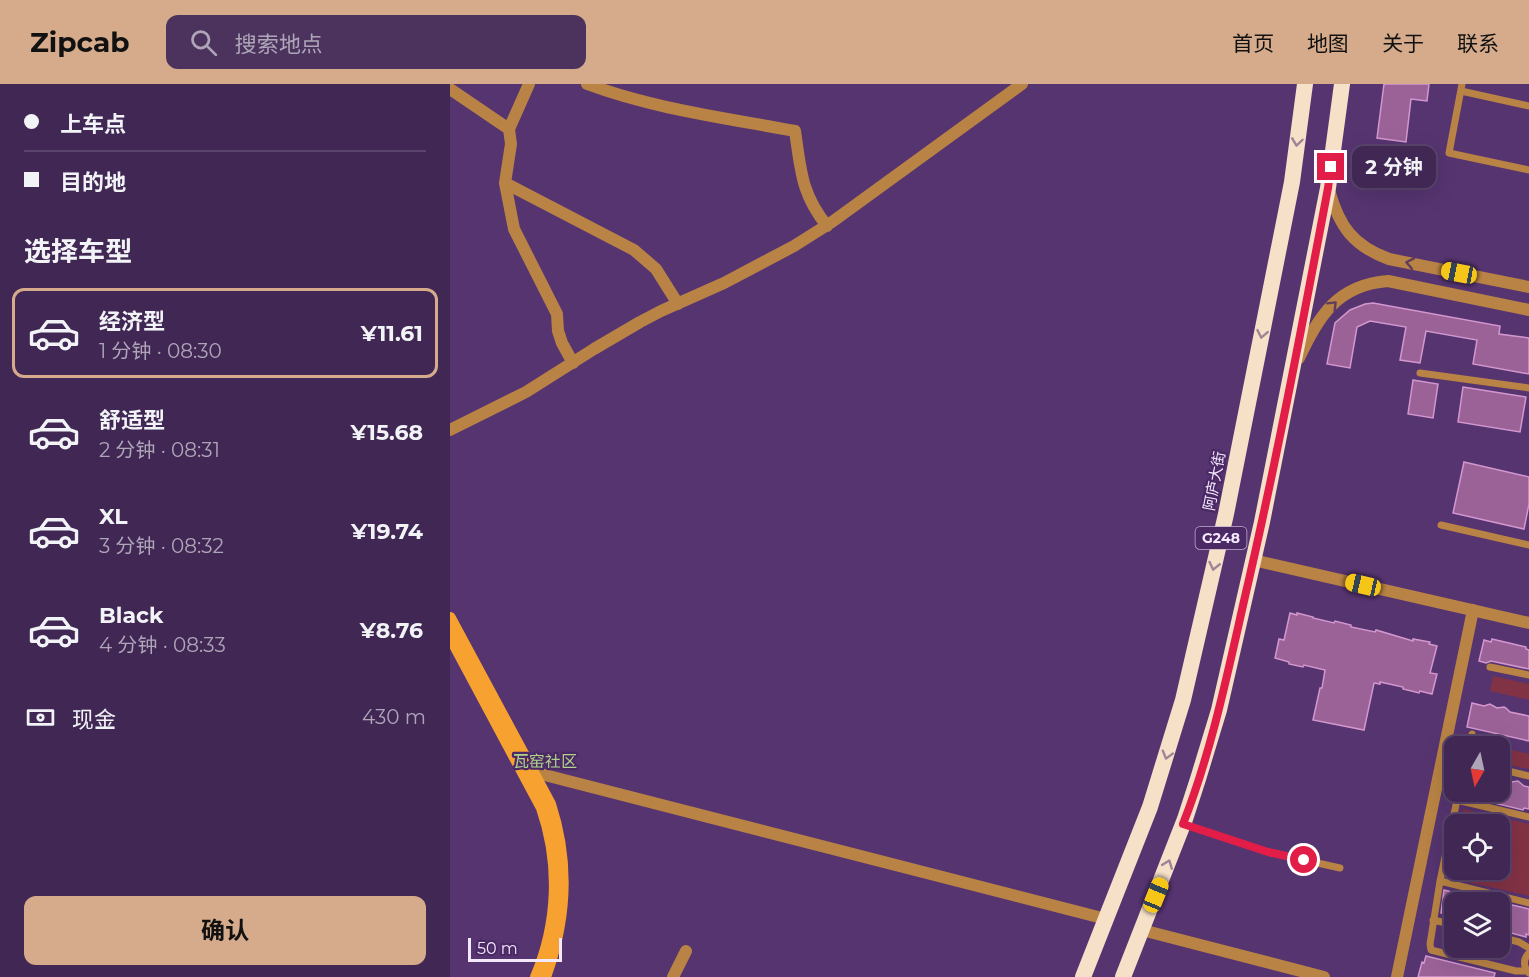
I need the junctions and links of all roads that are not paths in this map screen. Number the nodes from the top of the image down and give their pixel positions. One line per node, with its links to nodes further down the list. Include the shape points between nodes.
1 (530, 84): 9 (street)
2 (587, 84): 13 (street, via 669,108 795,131 802,181)
3 (1022, 84): 13 (street)
4 (1305, 84): 39 (highway, 阿庐大街 / G248, one-way to 39, via 1292,182 1226,514 1183,700 1150,807)
5 (1342, 84): 12 (highway, G248)
6 (1462, 88): 8 (lane); 10 (lane, via 1449,153)
7 (450, 89): 9 (street)
8 (1529, 106)
9 (509, 129): 11 (street, via 511,144)
10 (1529, 170)
11 (505, 183): 15 (street, via 634,250 656,269); 17 (street, via 514,229 556,314 562,343)
12 (1328, 188): 14 (street, one-way to 12, via 1379,255 1346,229); 18 (highway, G248)
13 (827, 226): 15 (street, via 754,268)
14 (1529, 287)
15 (678, 304): 17 (street)
16 (1529, 310): 18 (street, one-way to 16, via 1327,310 1350,291 1368,284 1388,281)
17 (573, 363): 21 (street)
18 (1292, 373): 24 (highway, G248)
19 (1420, 373): 20 (lane)
20 (1529, 388)
21 (450, 430)
22 (1442, 525): 23 (lane)
23 (1529, 545)
24 (1254, 560): 25 (street); 35 (highway, G248, via 1219,710)
25 (1473, 610): 27 (street); 53 (street)
26 (450, 618): 32 (main road)
27 (1529, 623)
28 (450, 636): 47 (main road, via 548,825 555,864 554,904 549,939)
29 (1490, 667): 30 (lane)
30 (1529, 675)
31 (1510, 771): 33 (lane)
32 (533, 772): 39 (street); 48 (main road, via 550,804 563,864 561,923)
33 (1529, 776)
34 (1529, 817): 37 (lane, via 1457,801)
35 (1183, 824): 36 (lane, via 1268,852); 42 (highway, G248, one-way to 35)
36 (1340, 868)
37 (1440, 882): 38 (lane); 40 (lane)
38 (1529, 903)
39 (1106, 919): 50 (highway, 阿庐大街 / G248)
40 (1433, 920): 41 (lane); 46 (lane, via 1431,951)
41 (1444, 922)
42 (1142, 930): 51 (highway, G248); 52 (street)
43 (1510, 940): 44 (lane)
44 (1529, 950): 46 (lane, via 1524,963)
45 (686, 951): 49 (street)
46 (1528, 972)
47 (536, 977)
48 (545, 977)
49 (673, 977)
50 (1083, 977)
51 (1123, 977)
52 (1324, 977)
53 (1397, 977)

